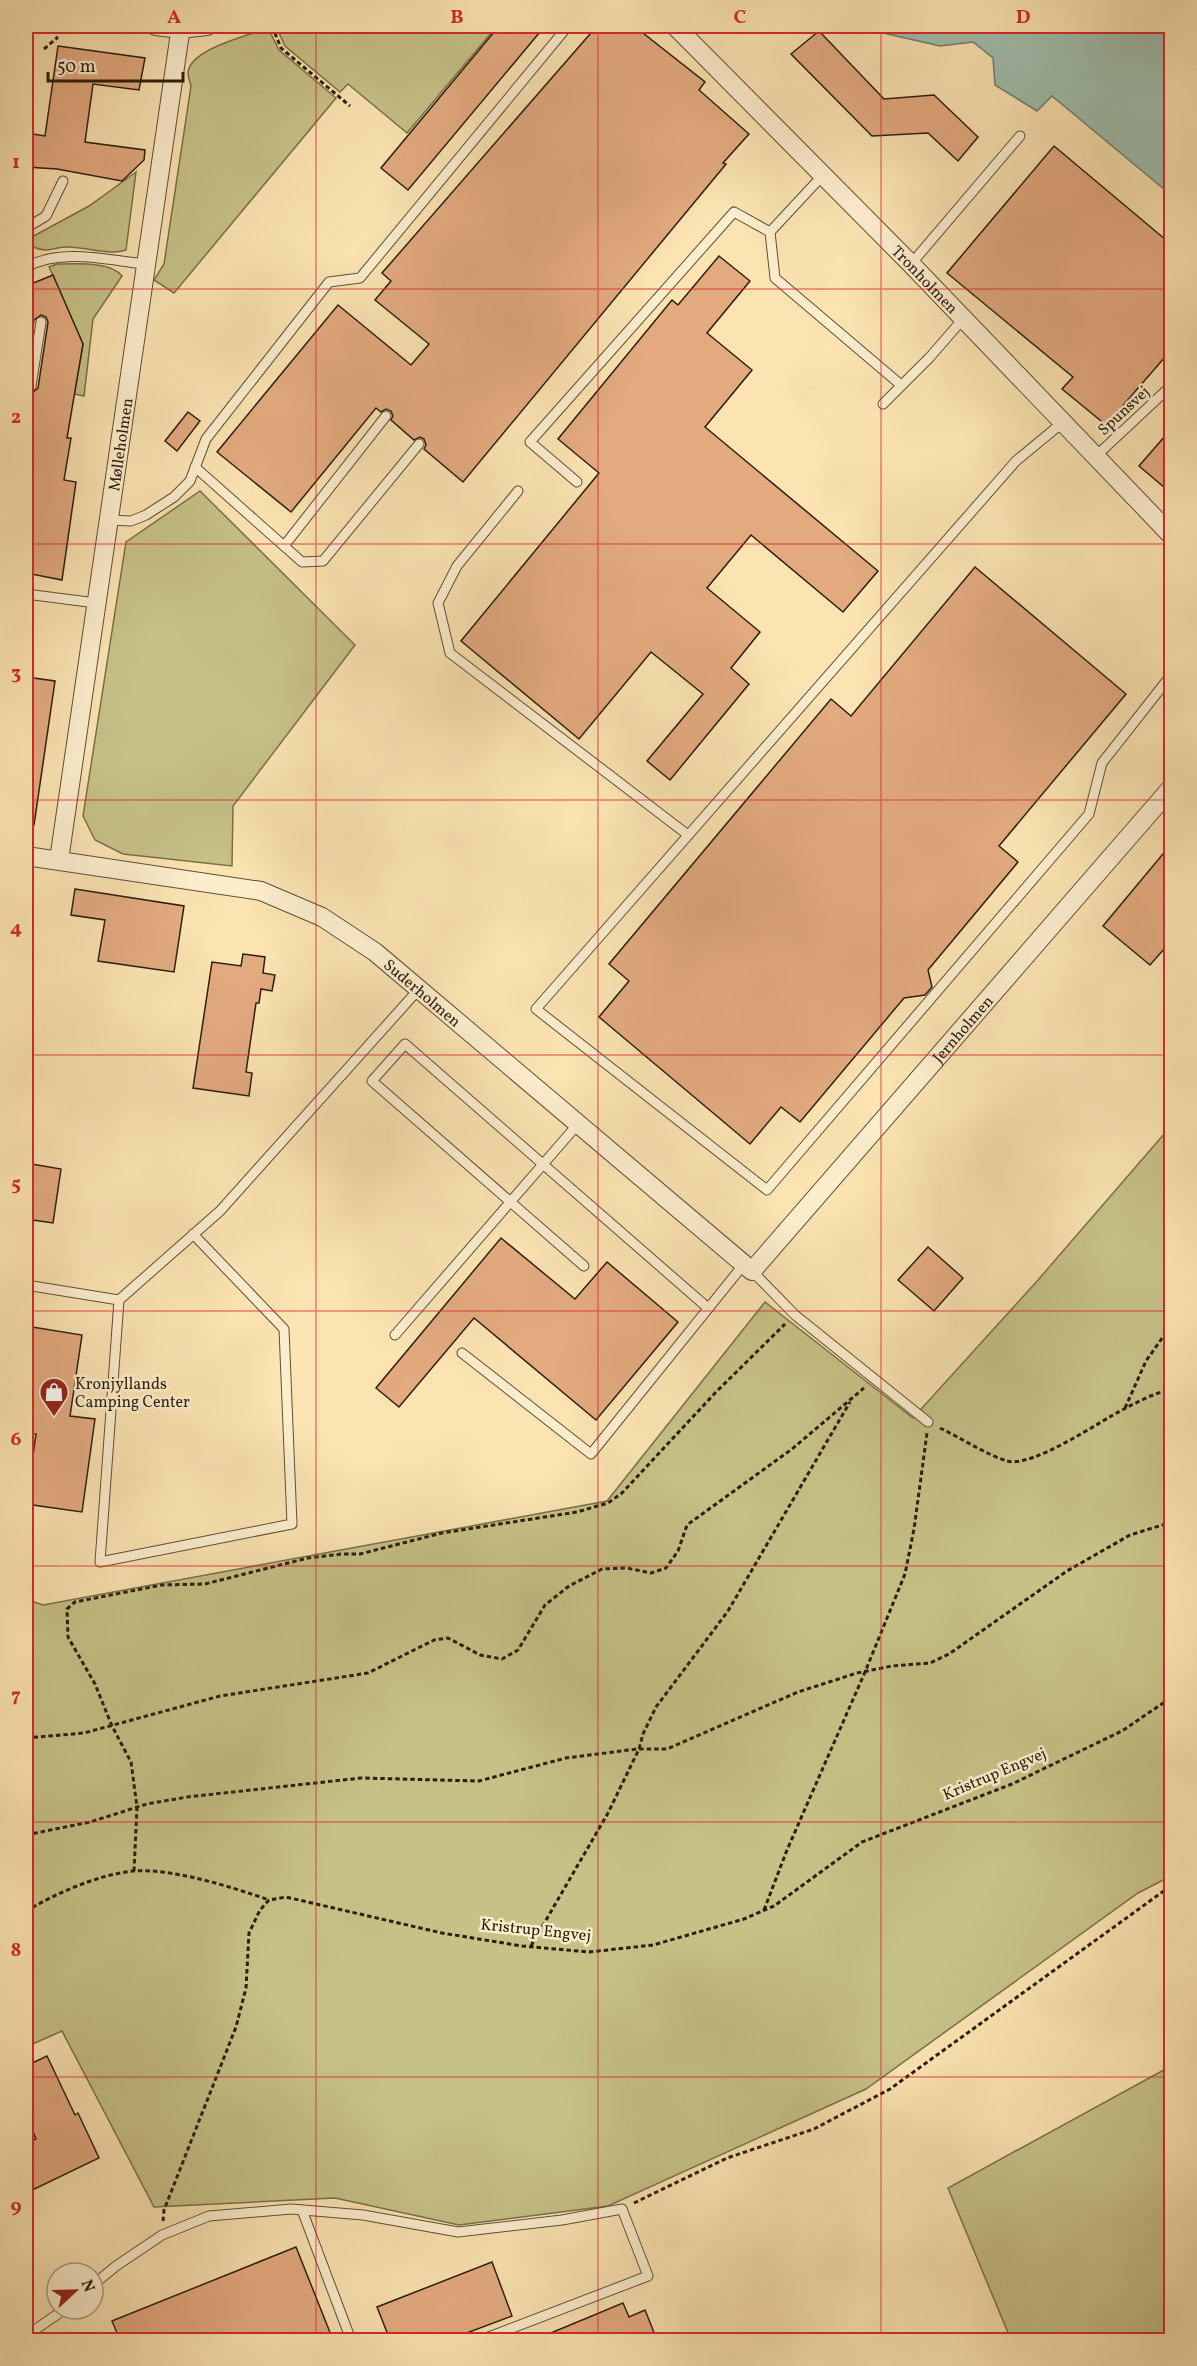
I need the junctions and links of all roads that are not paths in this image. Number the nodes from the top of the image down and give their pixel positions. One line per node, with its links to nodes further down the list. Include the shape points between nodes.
1 (156, 26): 5 (street)
2 (207, 26): 5 (street)
3 (568, 26): 24 (lane, via 360,278 329,282 206,439)
4 (675, 26): 7 (street, Tronholmen)
5 (181, 27): 11 (street, Mølleholmen)
6 (1020, 136): 12 (lane)
7 (822, 175): 10 (lane); 12 (street, Tronholmen)
8 (63, 181): 9 (lane, via 46,216)
9 (26, 228)
10 (770, 232): 17 (lane, via 775,278); 25 (lane, via 734,212 530,442)
11 (146, 264): 13 (lane, via 59,256); 27 (street, Mølleholmen)
12 (910, 264): 14 (street, Tronholmen)
13 (26, 267)
14 (963, 320): 17 (lane); 21 (street, Tronholmen)
15 (41, 322): 16 (lane, via 31,386)
16 (26, 385)
17 (902, 385): 19 (lane)
18 (1172, 385): 23 (lane, Spunsvej)
19 (883, 404)
20 (386, 416): 29 (lane)
21 (1062, 423): 23 (street, Tronholmen); 34 (lane, via 1016,460)
22 (419, 444): 29 (lane, via 323,561 302,562)
23 (1095, 457): 28 (street, Tronholmen)
24 (195, 467): 27 (lane, via 190,481 174,497 146,515 132,521); 29 (lane)
25 (577, 482)
26 (518, 491): 34 (lane, via 457,567 438,603 450,653)
27 (107, 520): 31 (street, Mølleholmen)
28 (1172, 536)
29 (284, 546)
30 (26, 594): 31 (lane)
31 (96, 603): 36 (street, Mølleholmen)
32 (1172, 674): 34 (lane, via 1102,763 1089,814 767,1190 536,1009)
33 (1172, 787): 43 (street, Jernholmen)
34 (688, 835)
35 (26, 856): 36 (street, Suderholmen)
36 (59, 860): 37 (street, Suderholmen, via 261,891 322,917 375,952)
37 (418, 989): 38 (street, Suderholmen); 41 (lane, via 220,1211)
38 (578, 1124): 39 (lane); 43 (street, Suderholmen)
39 (543, 1164): 40 (lane); 40 (lane, via 405,1044 372,1082); 46 (lane)
40 (511, 1202): 42 (lane); 47 (lane)
41 (193, 1234): 45 (lane); 45 (lane, via 284,1329 292,1524 100,1562)
42 (584, 1266)
43 (748, 1267): 46 (lane); 49 (lane, via 795,1315)
44 (26, 1285): 45 (lane)
45 (119, 1300)
46 (708, 1308): 48 (lane, via 591,1454)
47 (395, 1335)
48 (462, 1353)
49 (928, 1422)
50 (302, 2210): 51 (lane, via 209,2216 162,2235); 54 (lane); 55 (lane, via 363,2215 458,2232 622,2209 648,2276)
51 (105, 2275)
52 (47, 2321): 53 (lane)
53 (26, 2336)
54 (351, 2340)
55 (481, 2340)

